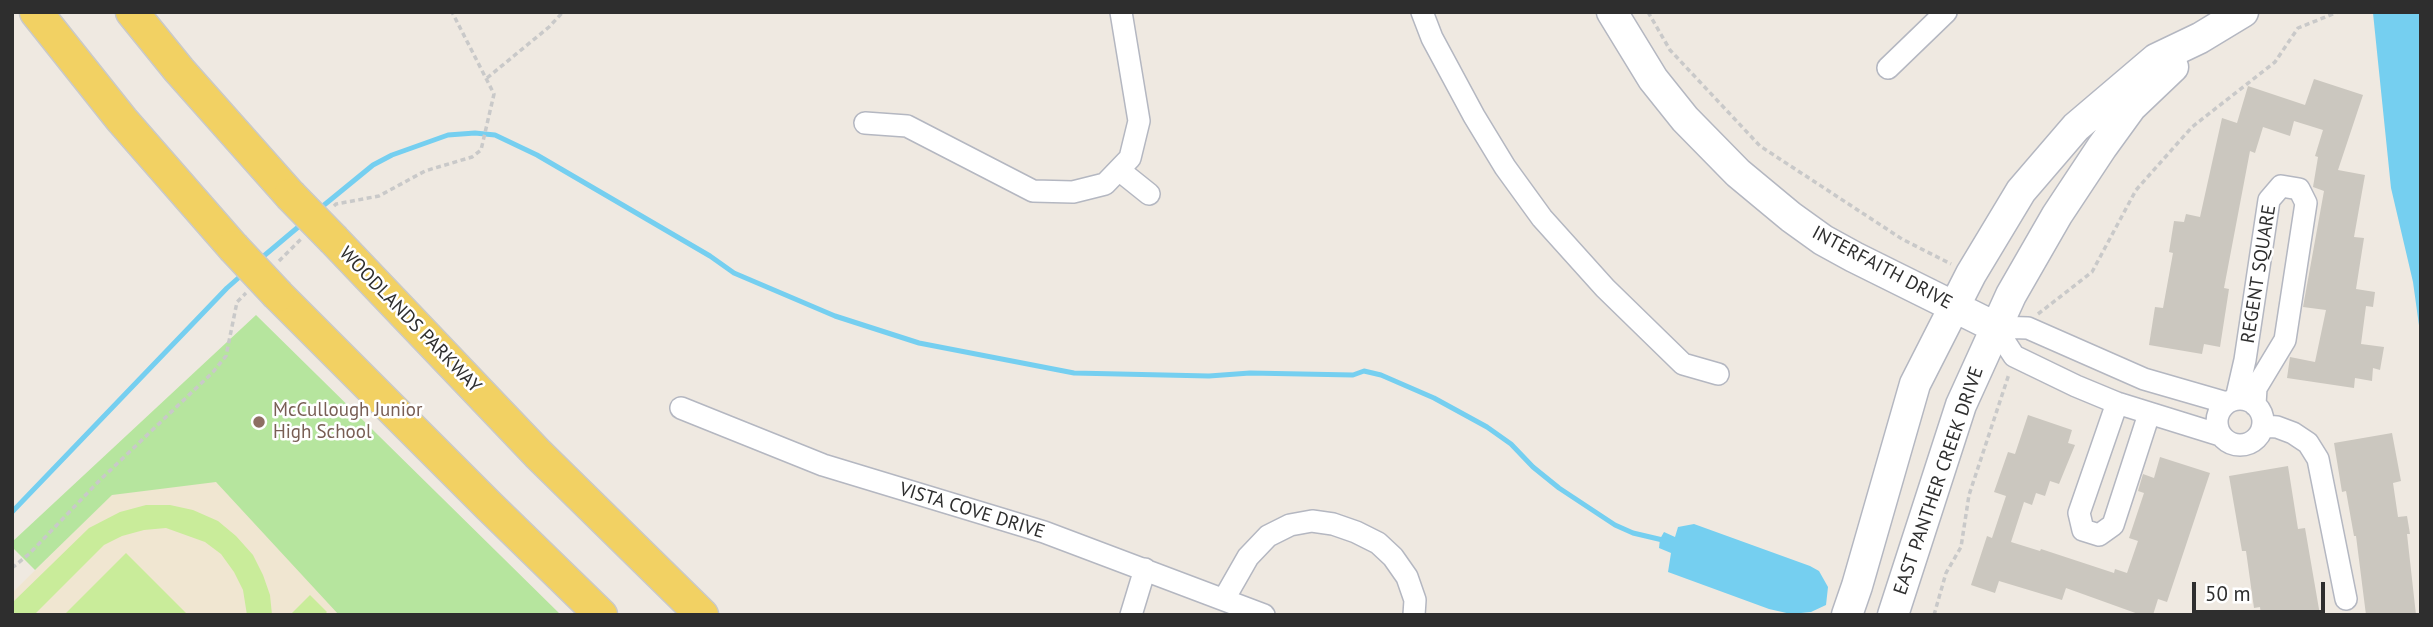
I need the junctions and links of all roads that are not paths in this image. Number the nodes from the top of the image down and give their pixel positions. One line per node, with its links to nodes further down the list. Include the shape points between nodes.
1 (36, 12): 25 (main road, bridge, via 233,247)
2 (132, 12): 26 (main road, WOODLANDS PARKWAY, bridge, via 322,229 538,454)
3 (1121, 12): 11 (street, via 1139,121 1130,158)
4 (1422, 12): 15 (street, via 1474,116 1542,218 1683,364)
5 (1612, 12): 13 (street, INTERFAITH DRIVE, via 1653,79 1738,173 1823,240)
6 (1946, 12): 9 (street)
7 (2243, 12): 8 (street, EAST PANTHER CREEK DRIVE)
8 (2200, 38): 13 (street, EAST PANTHER CREEK DRIVE, via 2155,59 2076,127 2021,191); 14 (street, EAST PANTHER CREEK DRIVE, via 2132,107 2102,147 2057,215)
9 (1888, 68)
10 (865, 123): 11 (street, via 907,126 1033,191 1073,192 1105,184)
11 (1119, 170): 12 (street)
12 (1149, 194)
13 (1953, 306): 14 (street, INTERFAITH DRIVE); 30 (street, EAST PANTHER CREEK DRIVE, via 1915,384)
14 (1995, 327): 16 (street, via 2033,320 2144,379); 17 (street, via 2014,356); 31 (street, EAST PANTHER CREEK DRIVE, via 1961,405)
15 (1718, 374)
16 (2239, 402): 16 (street, REGENT SQUARE, via 2256,388 2285,340 2306,203 2299,189 2281,186 2269,201); 20 (street, via 2260,411); 21 (street, via 2221,408 2216,421)
17 (2117, 403): 19 (street); 19 (street, via 2080,513 2083,530 2099,535 2113,525)
18 (681, 408): 22 (street, VISTA COVE DRIVE, via 823,465 1044,532)
19 (2149, 414): 21 (street)
20 (2263, 426): 21 (street, via 2248,444 2233,444); 24 (street, via 2293,433 2308,443 2318,459)
21 (2220, 435)
22 (1145, 569): 23 (street, VISTA COVE DRIVE); 27 (street)
23 (1224, 599): 28 (street, VISTA COVE DRIVE); 29 (street, via 1248,557 1268,537 1290,525 1312,521 1345,528 1378,543 1407,576 1415,600)
24 (2346, 599)
25 (601, 615)
26 (702, 615)
27 (1131, 615)
28 (1264, 615)
29 (1414, 615)
30 (1847, 615)
31 (1893, 615)

